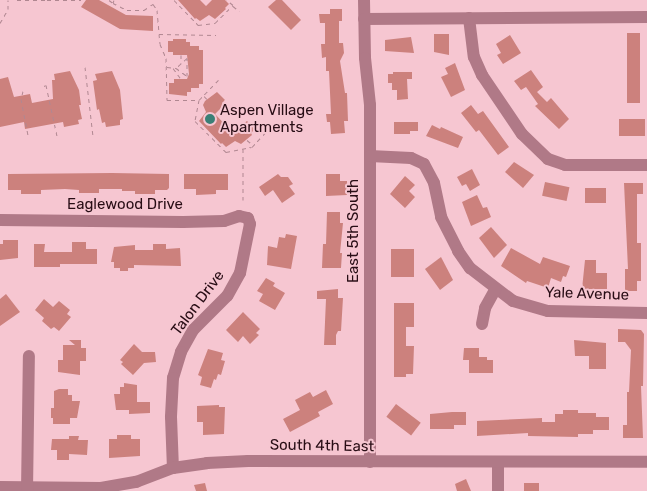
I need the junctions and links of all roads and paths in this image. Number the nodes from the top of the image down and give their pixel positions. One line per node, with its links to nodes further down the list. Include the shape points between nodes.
1 (8, 0): 19 (path, via 8,9)
2 (11, 0): 3 (path)
3 (17, 0): 4 (path)
4 (47, 0): 5 (path)
5 (81, 0)
6 (108, 0): 12 (path)
7 (114, 0): 12 (path)
8 (151, 0): 13 (path)
9 (174, 0): 14 (path, via 198,25 215,23)
10 (227, 0): 14 (path)
11 (364, 0): 18 (street, East 5th South)
12 (113, 3): 13 (path, via 127,10 144,10)
13 (153, 4): 20 (path, via 157,10)
14 (233, 6): 15 (path)
15 (239, 11)
16 (647, 17): 17 (street)
17 (469, 18): 18 (street); 45 (street, via 474,57 482,75 522,134 548,159 570,166)
18 (364, 19): 44 (street, East 5th South)
19 (0, 23)
20 (159, 34): 21 (path); 25 (path)
21 (216, 35)
22 (180, 55): 23 (path)
23 (181, 64): 27 (path); 27 (path, via 187,58 187,76)
24 (85, 67): 39 (path)
25 (166, 67): 26 (path); 34 (path, via 167,100)
26 (173, 68): 27 (path); 28 (path)
27 (176, 68)
28 (181, 79)
29 (218, 80): 32 (path)
30 (44, 86): 38 (path)
31 (23, 91): 37 (path, via 20,99)
32 (204, 95): 33 (path); 34 (path)
33 (207, 99)
34 (199, 100): 40 (path, via 195,121)
35 (267, 131): 42 (path)
36 (212, 133): 40 (path)
37 (28, 136)
38 (57, 136)
39 (93, 136)
40 (210, 136): 43 (path, via 226,152)
41 (247, 140): 42 (path)
42 (253, 145): 43 (path)
43 (243, 148): 46 (path)
44 (370, 156): 49 (street, Yale Avenue, via 411,158 424,164 434,183 441,217 458,251 470,268); 53 (street, East 5th South)
45 (647, 165)
46 (243, 200)
47 (248, 218): 48 (street, Eaglewood Drive, via 239,216 183,222); 56 (street, Talon Drive, via 250,224 240,273 226,296 193,330 181,352 173,378)
48 (0, 220)
49 (495, 290): 50 (street, Yale Avenue, via 512,300 548,311); 51 (street, via 485,308)
50 (647, 313)
51 (482, 324)
52 (29, 356): 58 (street)
53 (370, 462): 55 (street, South 4th East); 56 (street, South 4th East, via 248,461)
54 (647, 462): 55 (street, South 4th East)
55 (498, 463): 59 (street)
56 (173, 468): 58 (street, South 4th East, via 136,482 101,488)
57 (0, 487): 58 (street, South 4th East)
58 (27, 489)
59 (498, 491)

